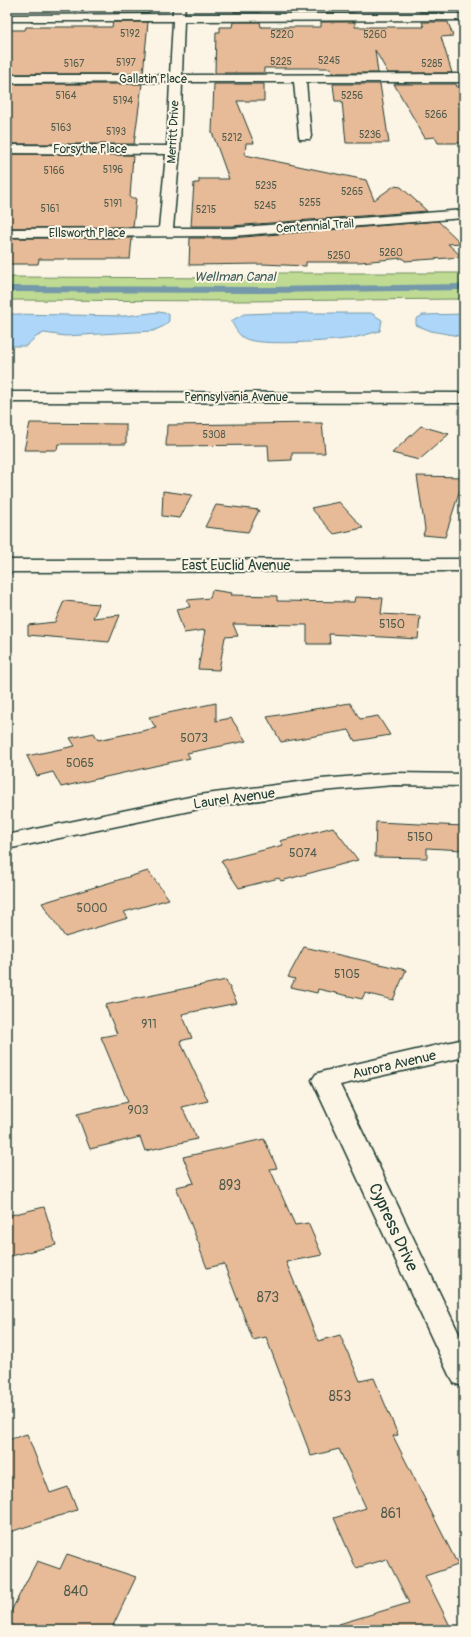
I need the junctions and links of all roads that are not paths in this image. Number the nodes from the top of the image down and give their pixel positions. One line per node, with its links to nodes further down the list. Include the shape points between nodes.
1 (179, 12): 2 (street); 4 (street); 8 (street, Merritt Drive)
2 (296, 12): 3 (street)
3 (464, 17)
4 (7, 18)
5 (300, 78): 6 (street, Gallatin Place); 8 (street, Gallatin Place); 9 (street)
6 (464, 78)
7 (7, 79): 8 (street, Gallatin Place)
8 (176, 79): 11 (street, Merritt Drive)
9 (305, 136)
10 (7, 149): 11 (street, Forsythe Place)
11 (172, 150): 13 (street, Merritt Drive)
12 (464, 214): 13 (street, Centennial Trail, via 260,230)
13 (166, 232): 14 (street, Ellsworth Place)
14 (7, 233)
15 (7, 397): 16 (street, Pennsylvania Avenue)
16 (464, 398)
17 (464, 565): 18 (street, East Euclid Avenue)
18 (7, 566)
19 (464, 780): 20 (street, Laurel Avenue, via 394,779 300,788 199,802)
20 (7, 842)
21 (464, 1048): 22 (street, Aurora Avenue)
22 (325, 1080): 23 (street, Cypress Drive)
23 (464, 1374)

